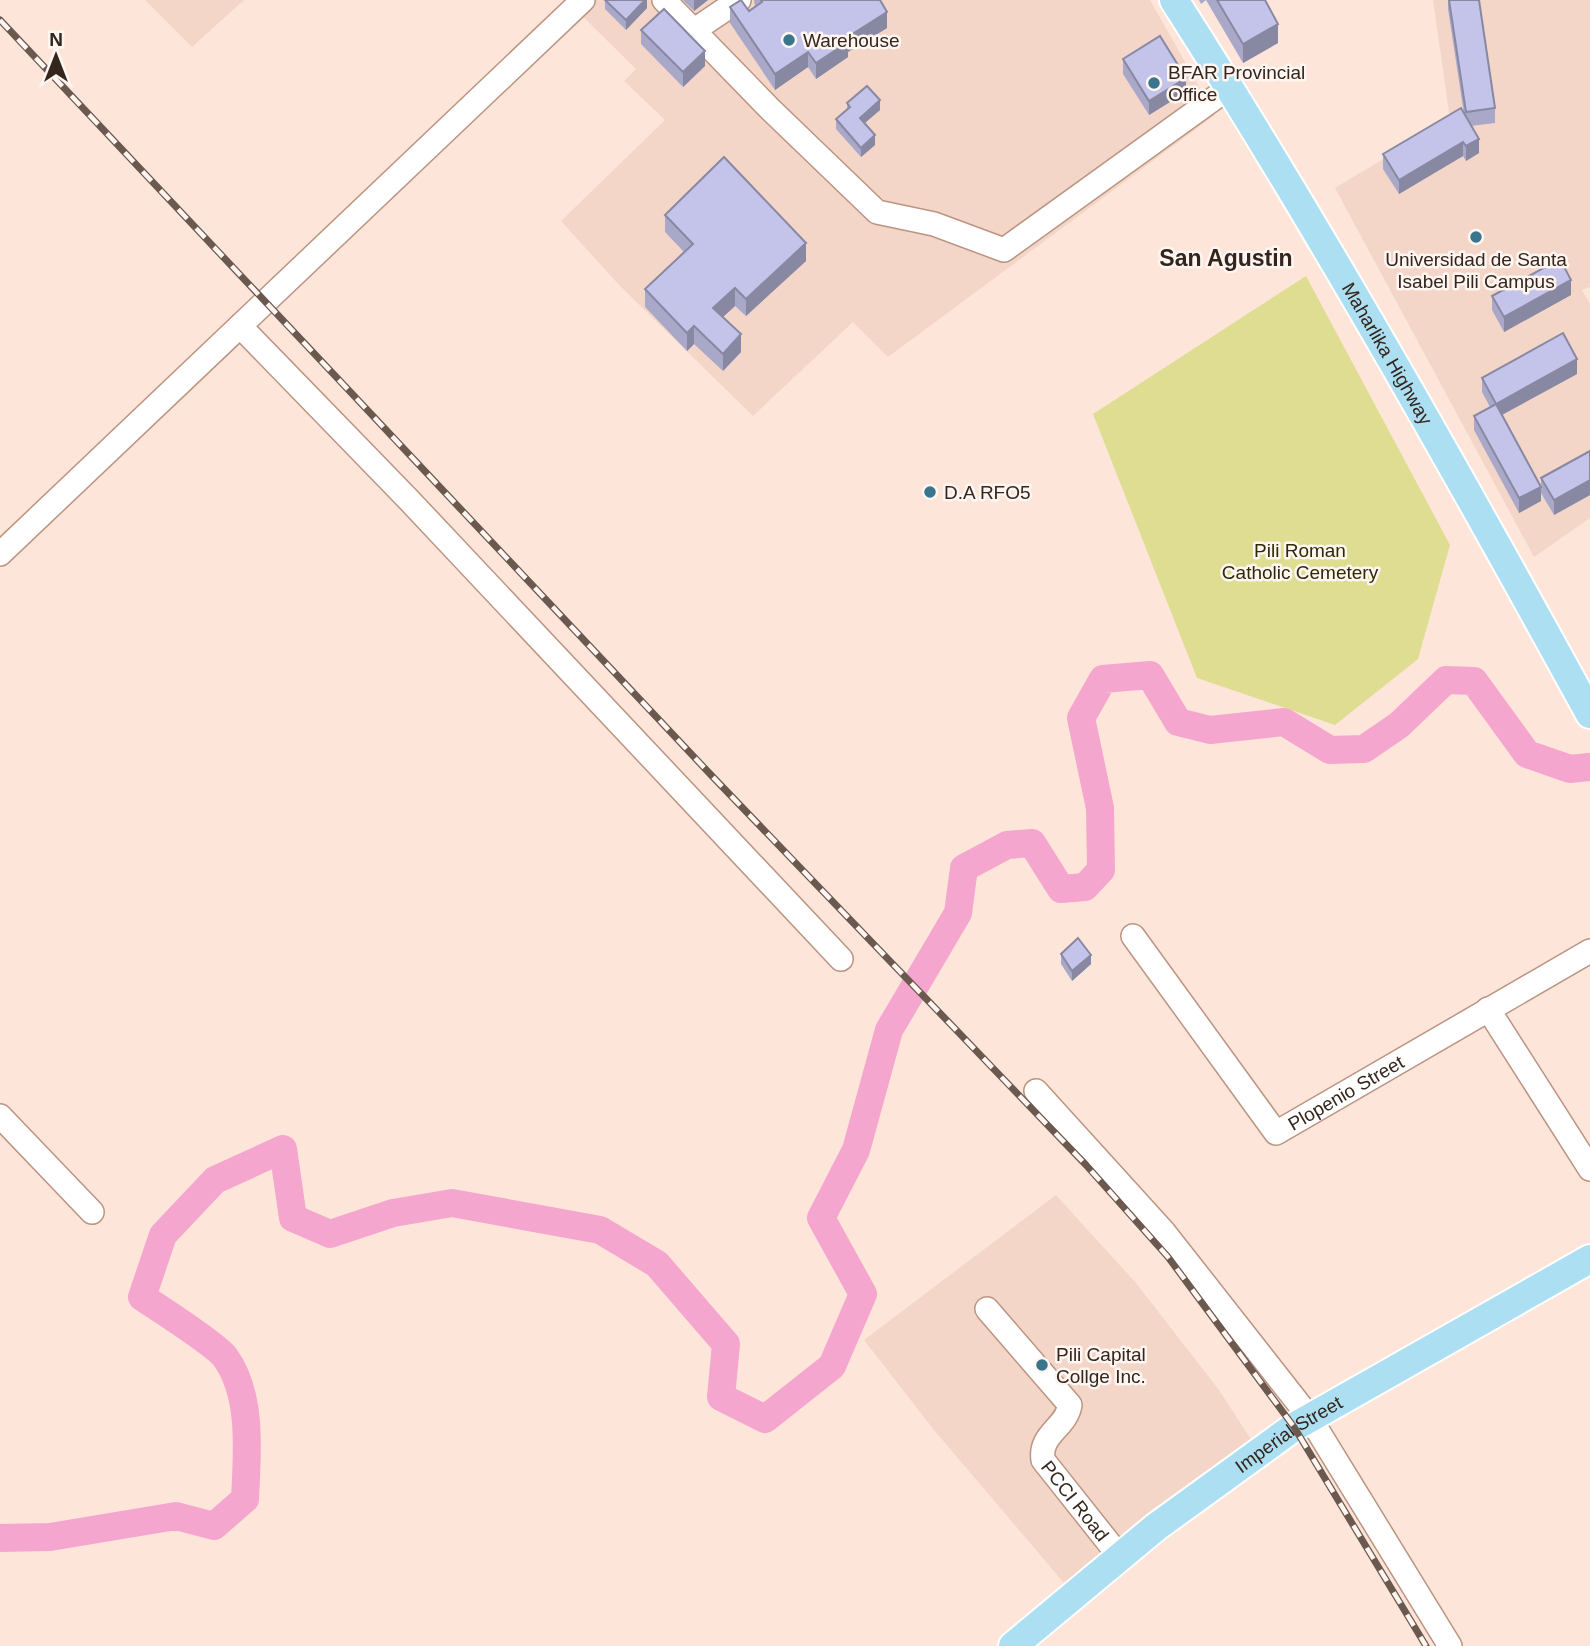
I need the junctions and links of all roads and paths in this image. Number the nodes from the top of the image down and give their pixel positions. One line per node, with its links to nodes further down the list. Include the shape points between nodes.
1 (583, 0): 7 (street)
2 (664, 0): 5 (street)
3 (740, 0): 5 (street)
4 (1174, 0): 6 (main road, Maharlika Highway)
5 (693, 31): 6 (street, via 877,212 934,224 1004,250)
6 (1230, 88): 9 (main road, Maharlika Highway)
7 (240, 326): 8 (street); 12 (street)
8 (0, 554)
9 (1590, 714)
10 (1133, 936): 13 (street, Plopenio Street, via 1276,1133)
11 (1590, 951): 13 (street, Plopenio Street)
12 (841, 959)
13 (1488, 1009): 16 (street)
14 (1036, 1091): 20 (street, via 1164,1231)
15 (0, 1116): 17 (street)
16 (1590, 1169)
17 (92, 1212)
18 (1590, 1258): 20 (main road, Imperial Street)
19 (987, 1309): 21 (street, PCCI Road, via 1070,1405 1044,1441 1043,1460)
20 (1310, 1418): 21 (main road, Imperial Street); 23 (street)
21 (1120, 1557): 22 (main road, Imperial Street)
22 (1013, 1646)
23 (1450, 1646)

